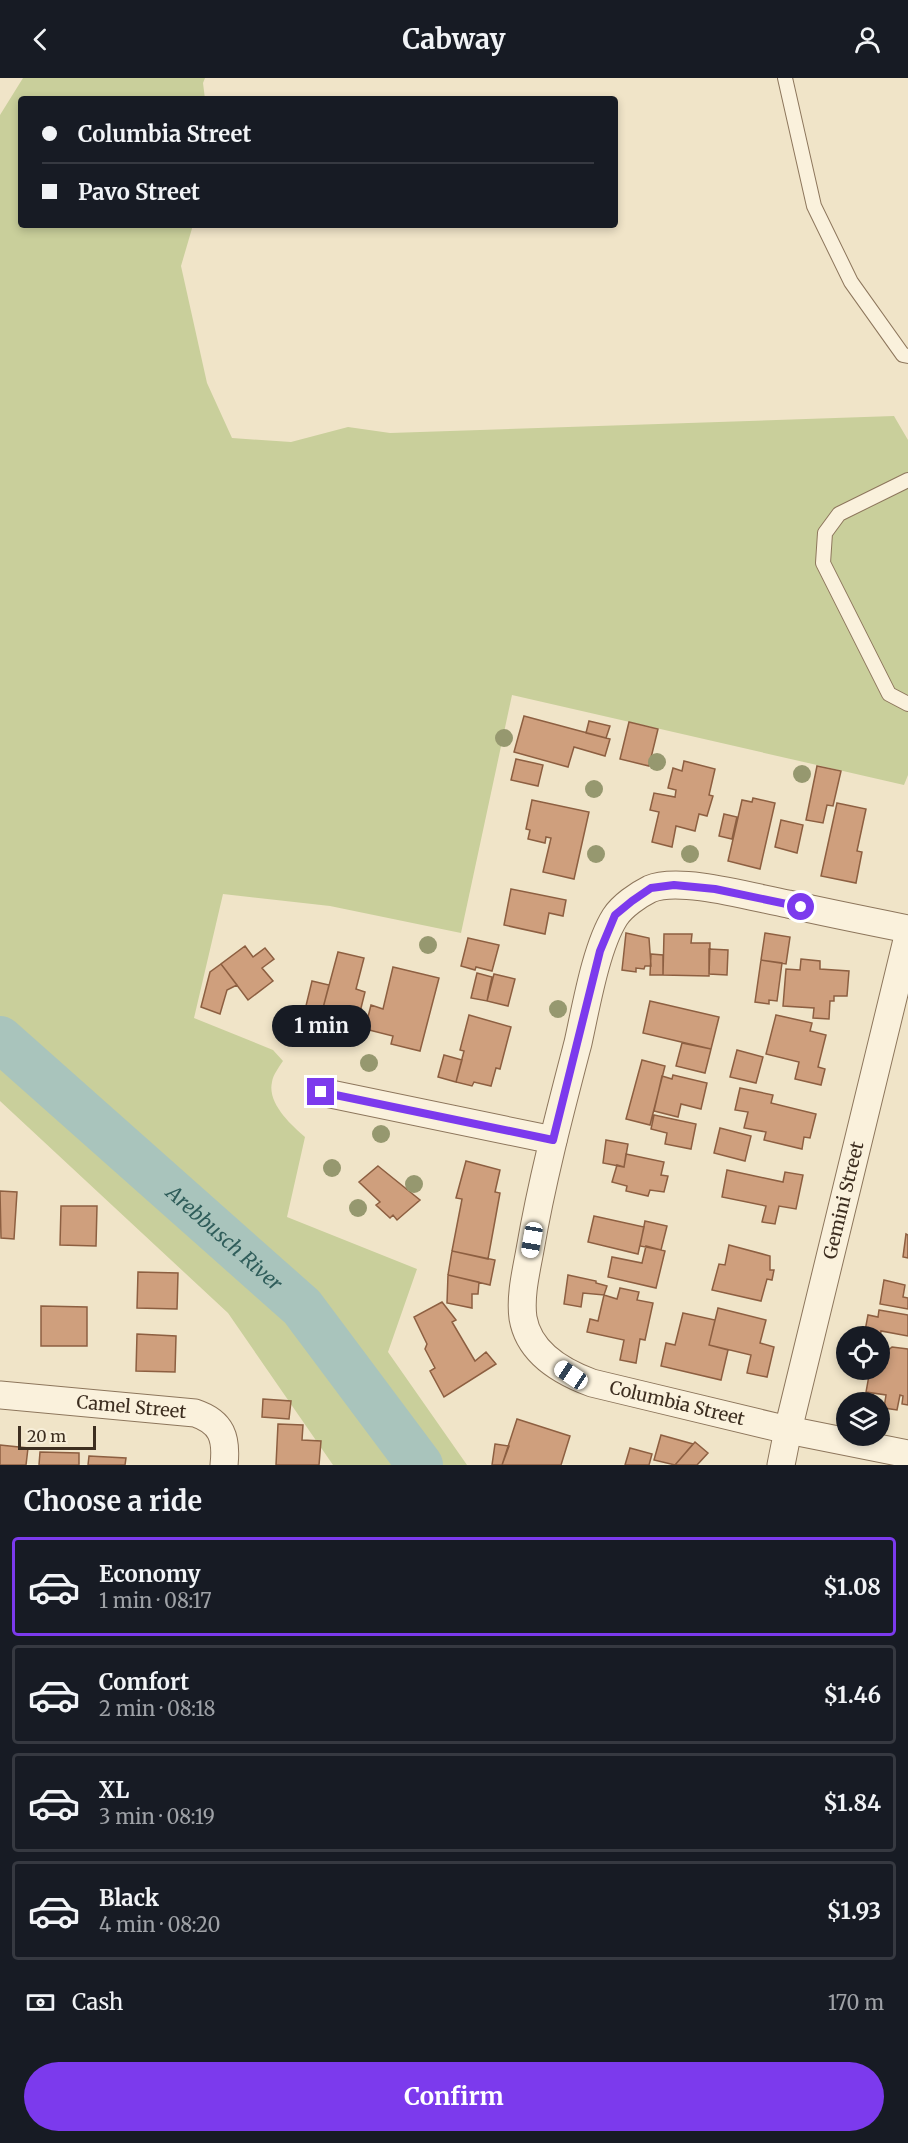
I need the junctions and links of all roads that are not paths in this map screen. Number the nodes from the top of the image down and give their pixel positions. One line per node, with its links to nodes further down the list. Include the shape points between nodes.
1 (785, 78): 2 (lane, via 814,206 851,282 903,355)
2 (908, 356)
3 (908, 480): 4 (lane, via 839,514 825,533 823,563 889,694)
4 (908, 704)
5 (908, 929): 8 (street, Columbia Street, via 715,889 674,885 651,888 615,915 608,929)
6 (908, 936): 10 (street, Gemini Street)
7 (321, 1092): 8 (street)
8 (553, 1140): 10 (street, Columbia Street, via 535,1219 523,1299 523,1319 540,1352 571,1375 592,1383)
9 (0, 1395): 12 (street, Camel Street, via 208,1417 222,1435)
10 (788, 1430): 11 (street, Columbia Street); 13 (street, Gemini Street)
11 (908, 1454)
12 (224, 1465)
13 (781, 1465)

